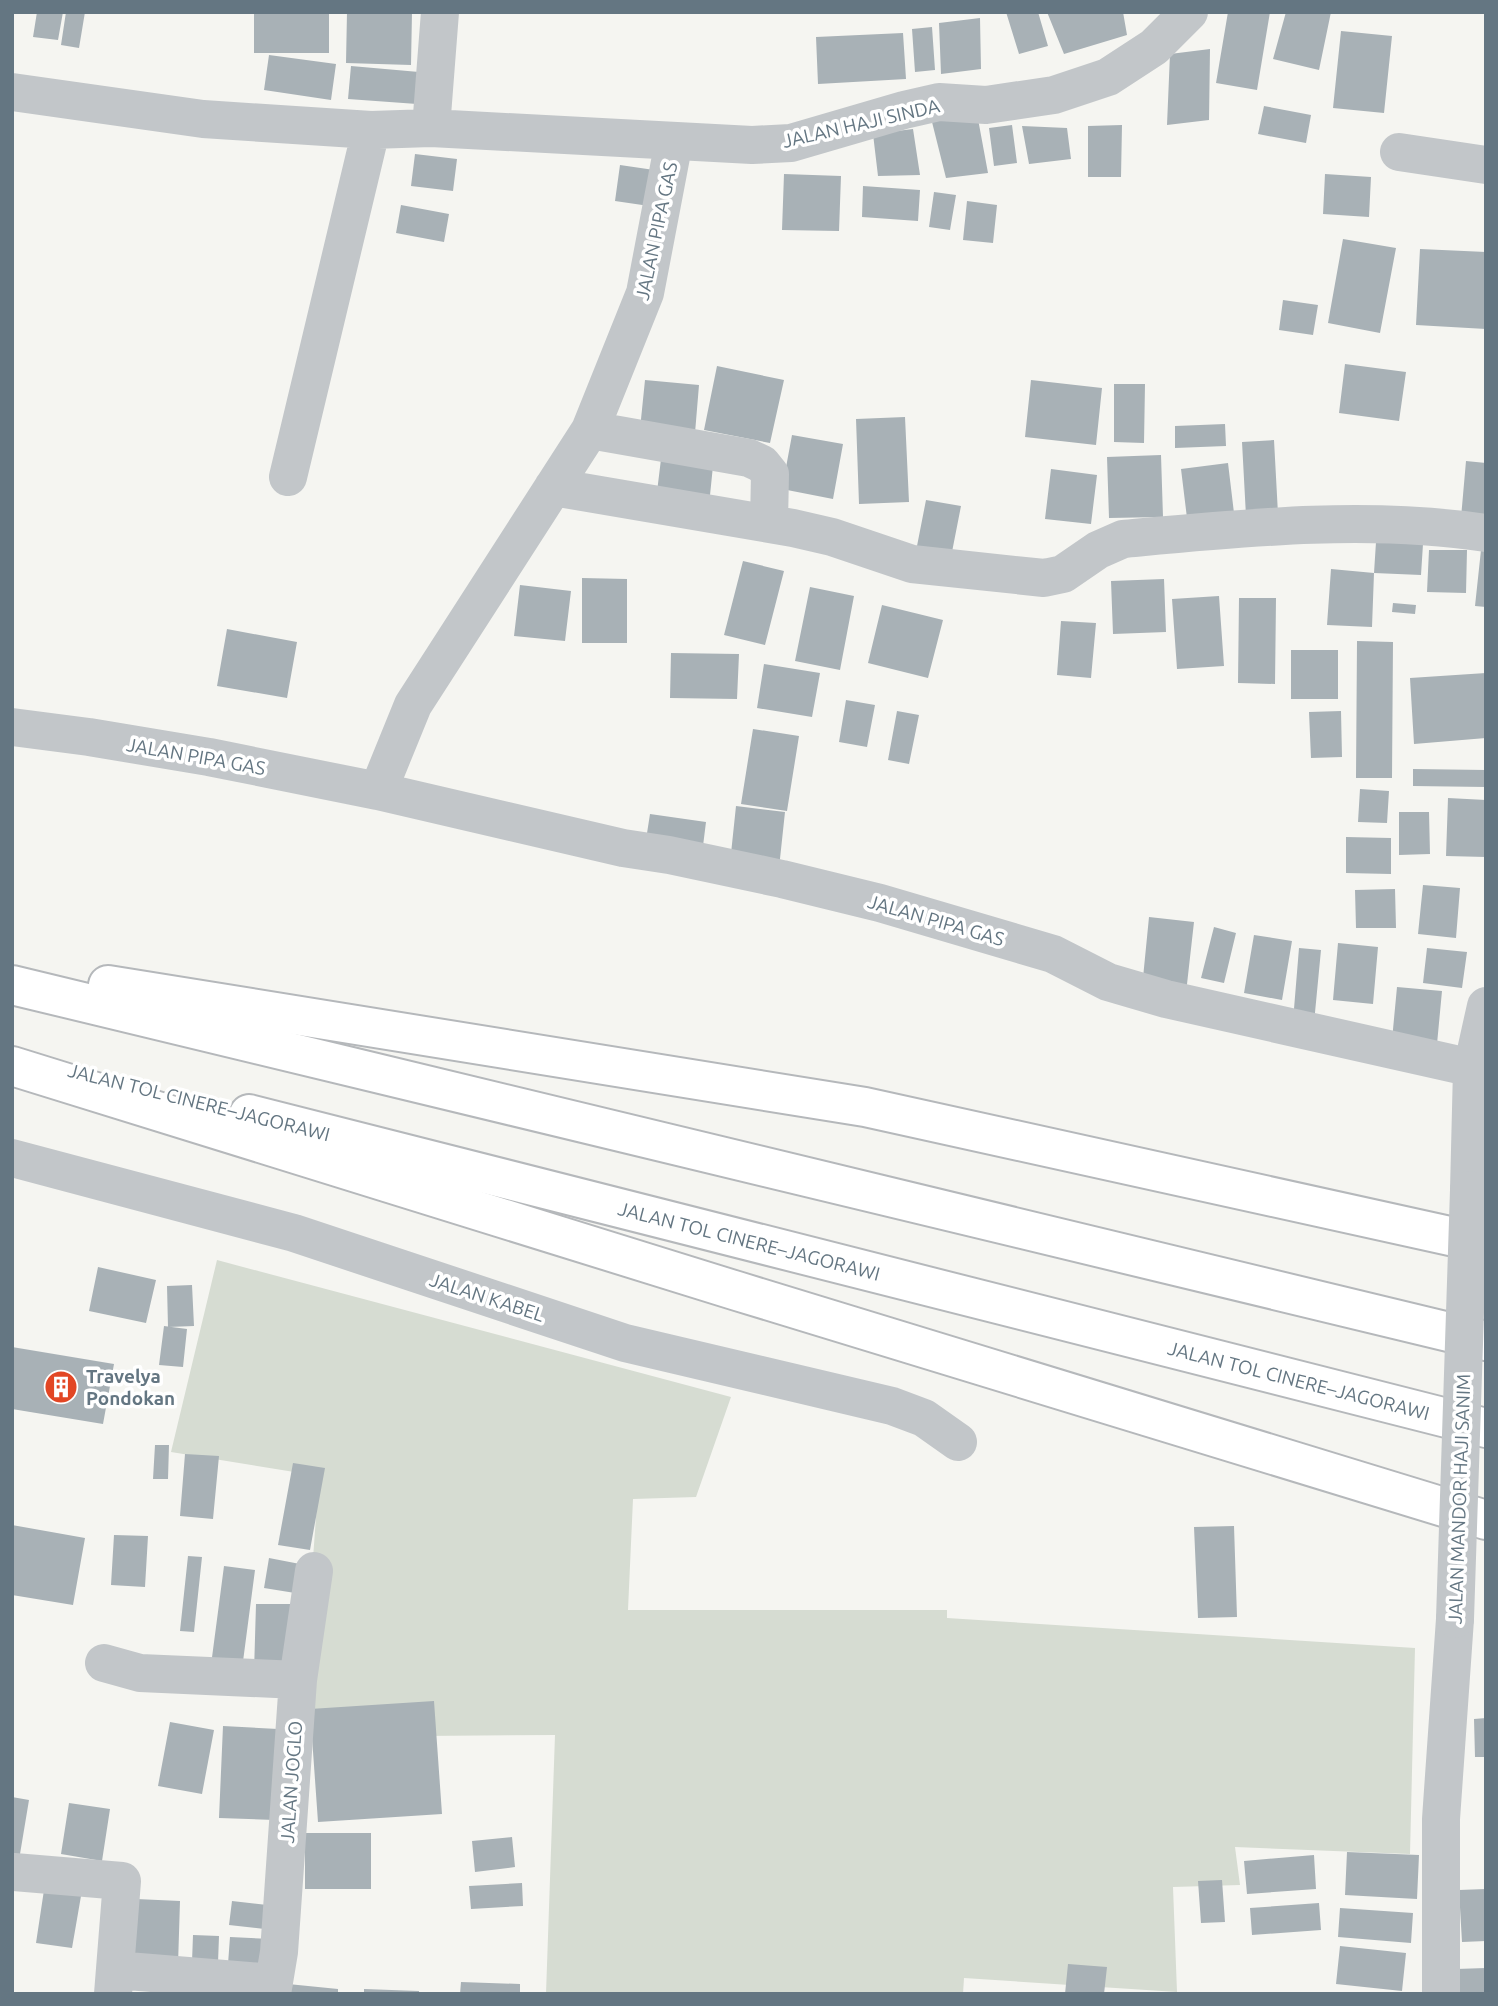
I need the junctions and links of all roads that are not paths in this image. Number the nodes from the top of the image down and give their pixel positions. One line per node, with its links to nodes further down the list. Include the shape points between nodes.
1 (440, 12): 4 (street)
2 (1189, 12): 6 (street, JALAN HAJI SINDA, via 1154,47 1108,76 1054,94 986,105 939,103 791,143)
3 (12, 92): 5 (street, JALAN PIPA GAS, via 203,119)
4 (431, 128): 5 (street, JALAN PIPA GAS); 6 (street, JALAN PIPA GAS)
5 (371, 130): 10 (street)
6 (674, 141): 9 (street, JALAN PIPA GAS, via 645,293)
7 (1399, 152): 8 (street)
8 (1486, 165)
9 (590, 430): 11 (street, JALAN PIPA GAS); 12 (street, via 762,464 770,474)
10 (288, 477)
11 (554, 487): 12 (street); 15 (street, JALAN PIPA GAS, via 413,705)
12 (769, 523): 13 (street, via 832,537 912,564 1044,578 1063,575 1123,539 1346,526 1415,526)
13 (1486, 534)
14 (12, 727): 15 (street, JALAN PIPA GAS, via 209,757)
15 (378, 791): 21 (street, JALAN PIPA GAS, via 867,900 1053,954 1108,982 1166,999)
16 (12, 969): 23 (highway, via 865,1107)
17 (12, 985): 24 (highway)
18 (1486, 1006): 21 (street, JALAN MANDOR HAJI SANIM)
19 (12, 1054): 25 (highway, JALAN TOL CINERE–JAGORAWI)
20 (12, 1066): 27 (highway)
21 (1479, 1070): 34 (street, JALAN MANDOR HAJI SANIM, bridge, via 1469,1190 1455,1619 1441,1819)
22 (12, 1158): 26 (street, JALAN KABEL, via 294,1233 625,1343 892,1406 924,1418)
23 (1486, 1244)
24 (1486, 1341)
25 (1486, 1428)
26 (958, 1442)
27 (1486, 1520)
28 (314, 1571): 30 (street, JALAN JOGLO)
29 (104, 1663): 30 (street, via 140,1673)
30 (298, 1680): 33 (street, JALAN JOGLO)
31 (14, 1872): 32 (street, via 122,1881)
32 (114, 1982): 33 (street)
33 (273, 1988)
34 (1441, 1994)

